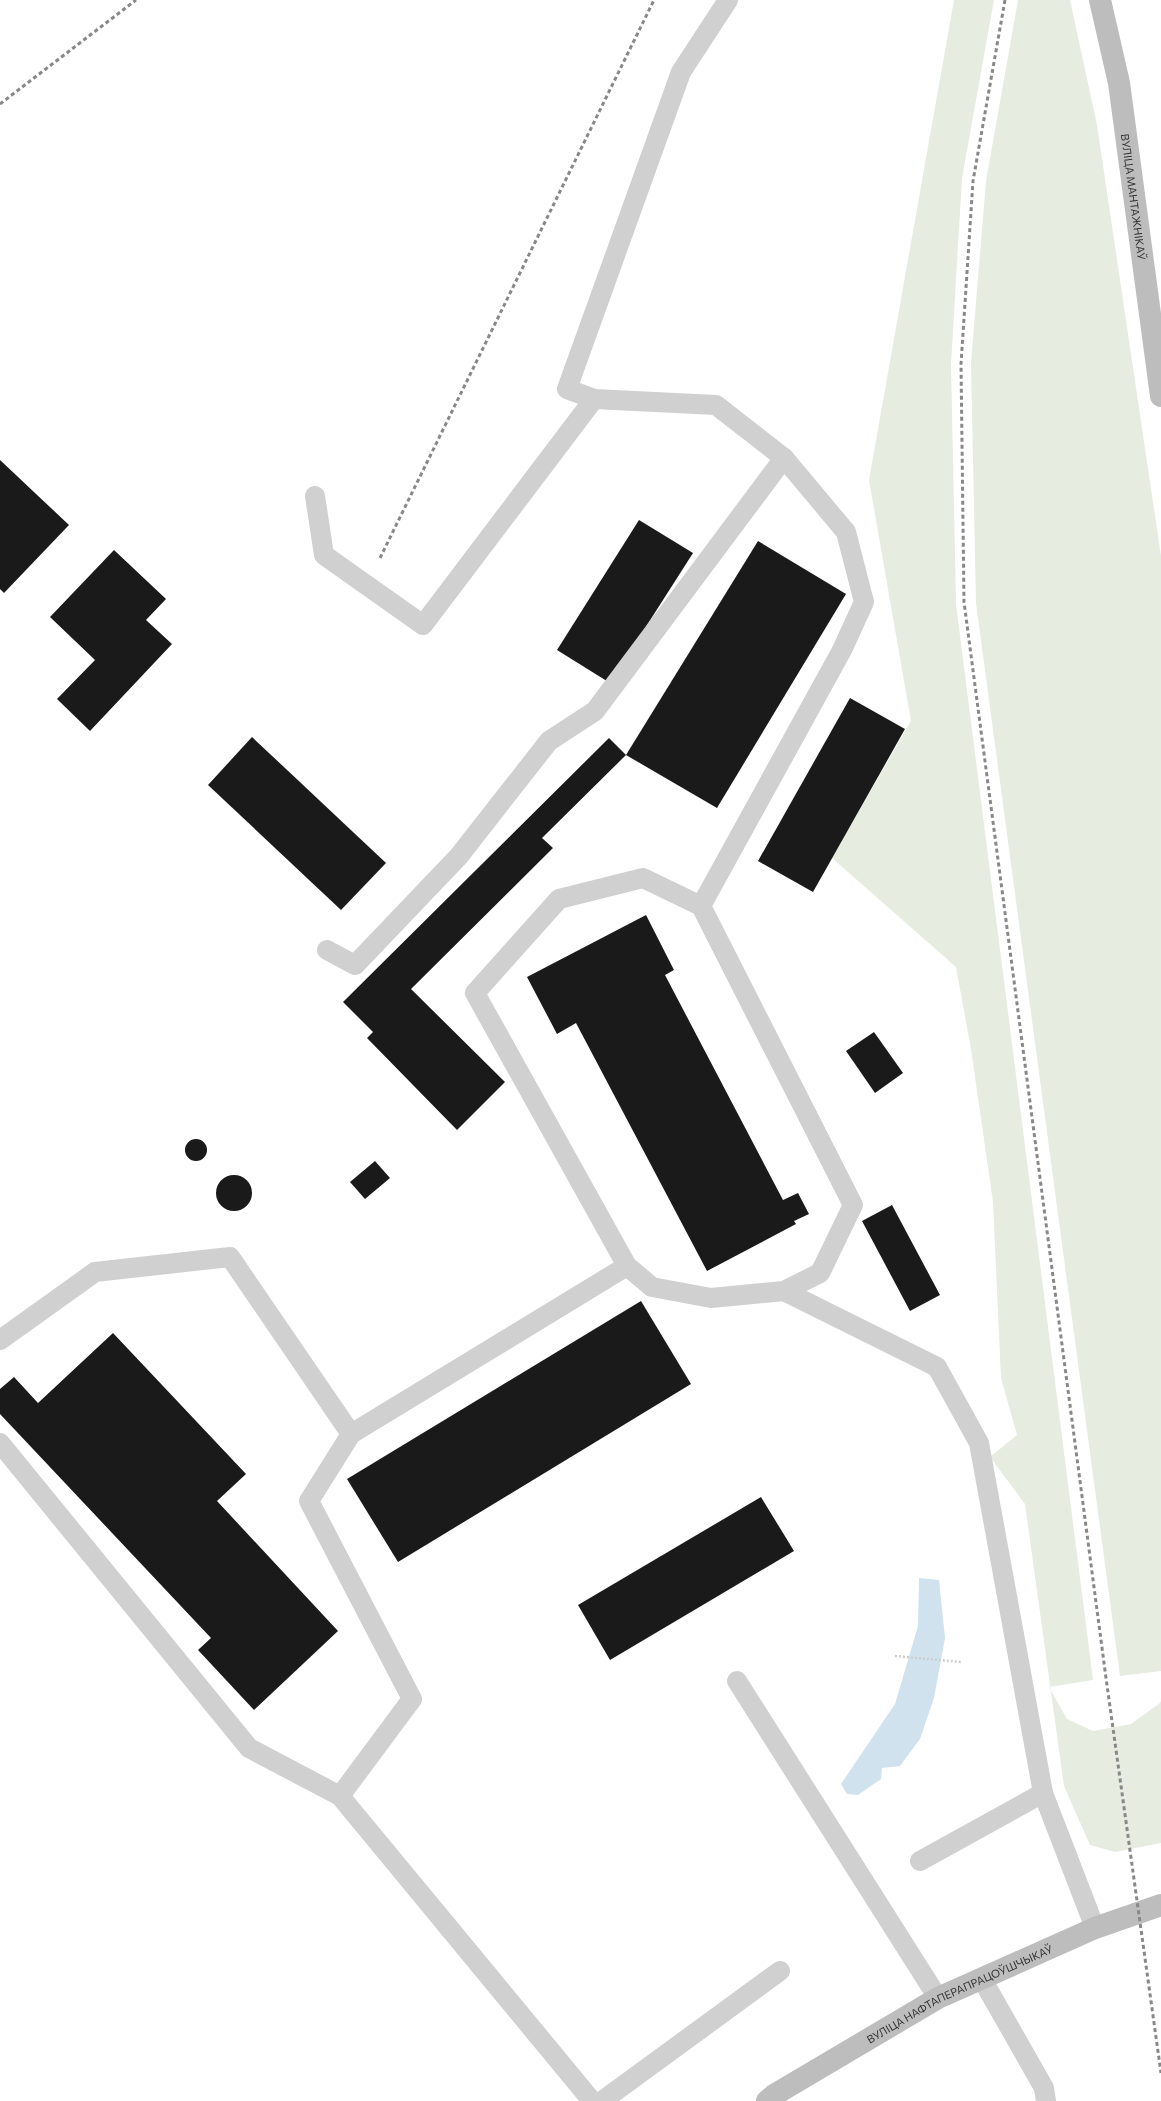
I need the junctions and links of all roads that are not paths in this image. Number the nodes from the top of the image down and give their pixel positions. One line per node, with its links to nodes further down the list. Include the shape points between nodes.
1 (728, 0): 4 (lane, via 681,72 567,389)
2 (1100, 0): 3 (main road, ВУЛІЦА МАНТАЖНІКАЎ, via 1120,83)
3 (1161, 396)
4 (594, 399): 5 (lane, via 716,405); 6 (lane, via 423,624 324,555)
5 (784, 458): 7 (lane, via 846,532 864,602 842,650); 8 (lane, via 594,712 549,741 459,856 355,964)
6 (315, 496)
7 (701, 906): 9 (lane, via 643,878 559,899 475,993); 10 (lane, via 853,1205 820,1273)
8 (327, 950)
9 (627, 1266): 10 (lane, via 652,1287 711,1298); 12 (lane)
10 (784, 1291): 15 (lane, via 937,1367 979,1443)
11 (0, 1340): 12 (lane, via 95,1272 230,1258)
12 (351, 1434): 16 (lane, via 309,1501 412,1699)
13 (0, 1443): 16 (lane, via 249,1748)
14 (737, 1681): 22 (lane)
15 (1043, 1793): 17 (lane); 19 (lane)
16 (340, 1796): 23 (lane)
17 (920, 1861)
18 (1161, 1905): 19 (main road, ВУЛІЦА НАФТАПЕРАПРАЦОЎШЧЫКАЎ)
19 (1095, 1928): 21 (main road, ВУЛІЦА НАФТАПЕРАПРАЦОЎШЧЫКАЎ)
20 (780, 1970): 24 (lane)
21 (982, 1979): 22 (main road, ВУЛІЦА НАФТАПЕРАПРАЦОЎШЧЫКАЎ); 26 (lane, via 1044,2088)
22 (938, 1998): 25 (main road, ВУЛІЦА НАФТАПЕРАПРАЦОЎШЧЫКАЎ)
23 (592, 2101)
24 (602, 2101)
25 (767, 2101)
26 (1046, 2101)

